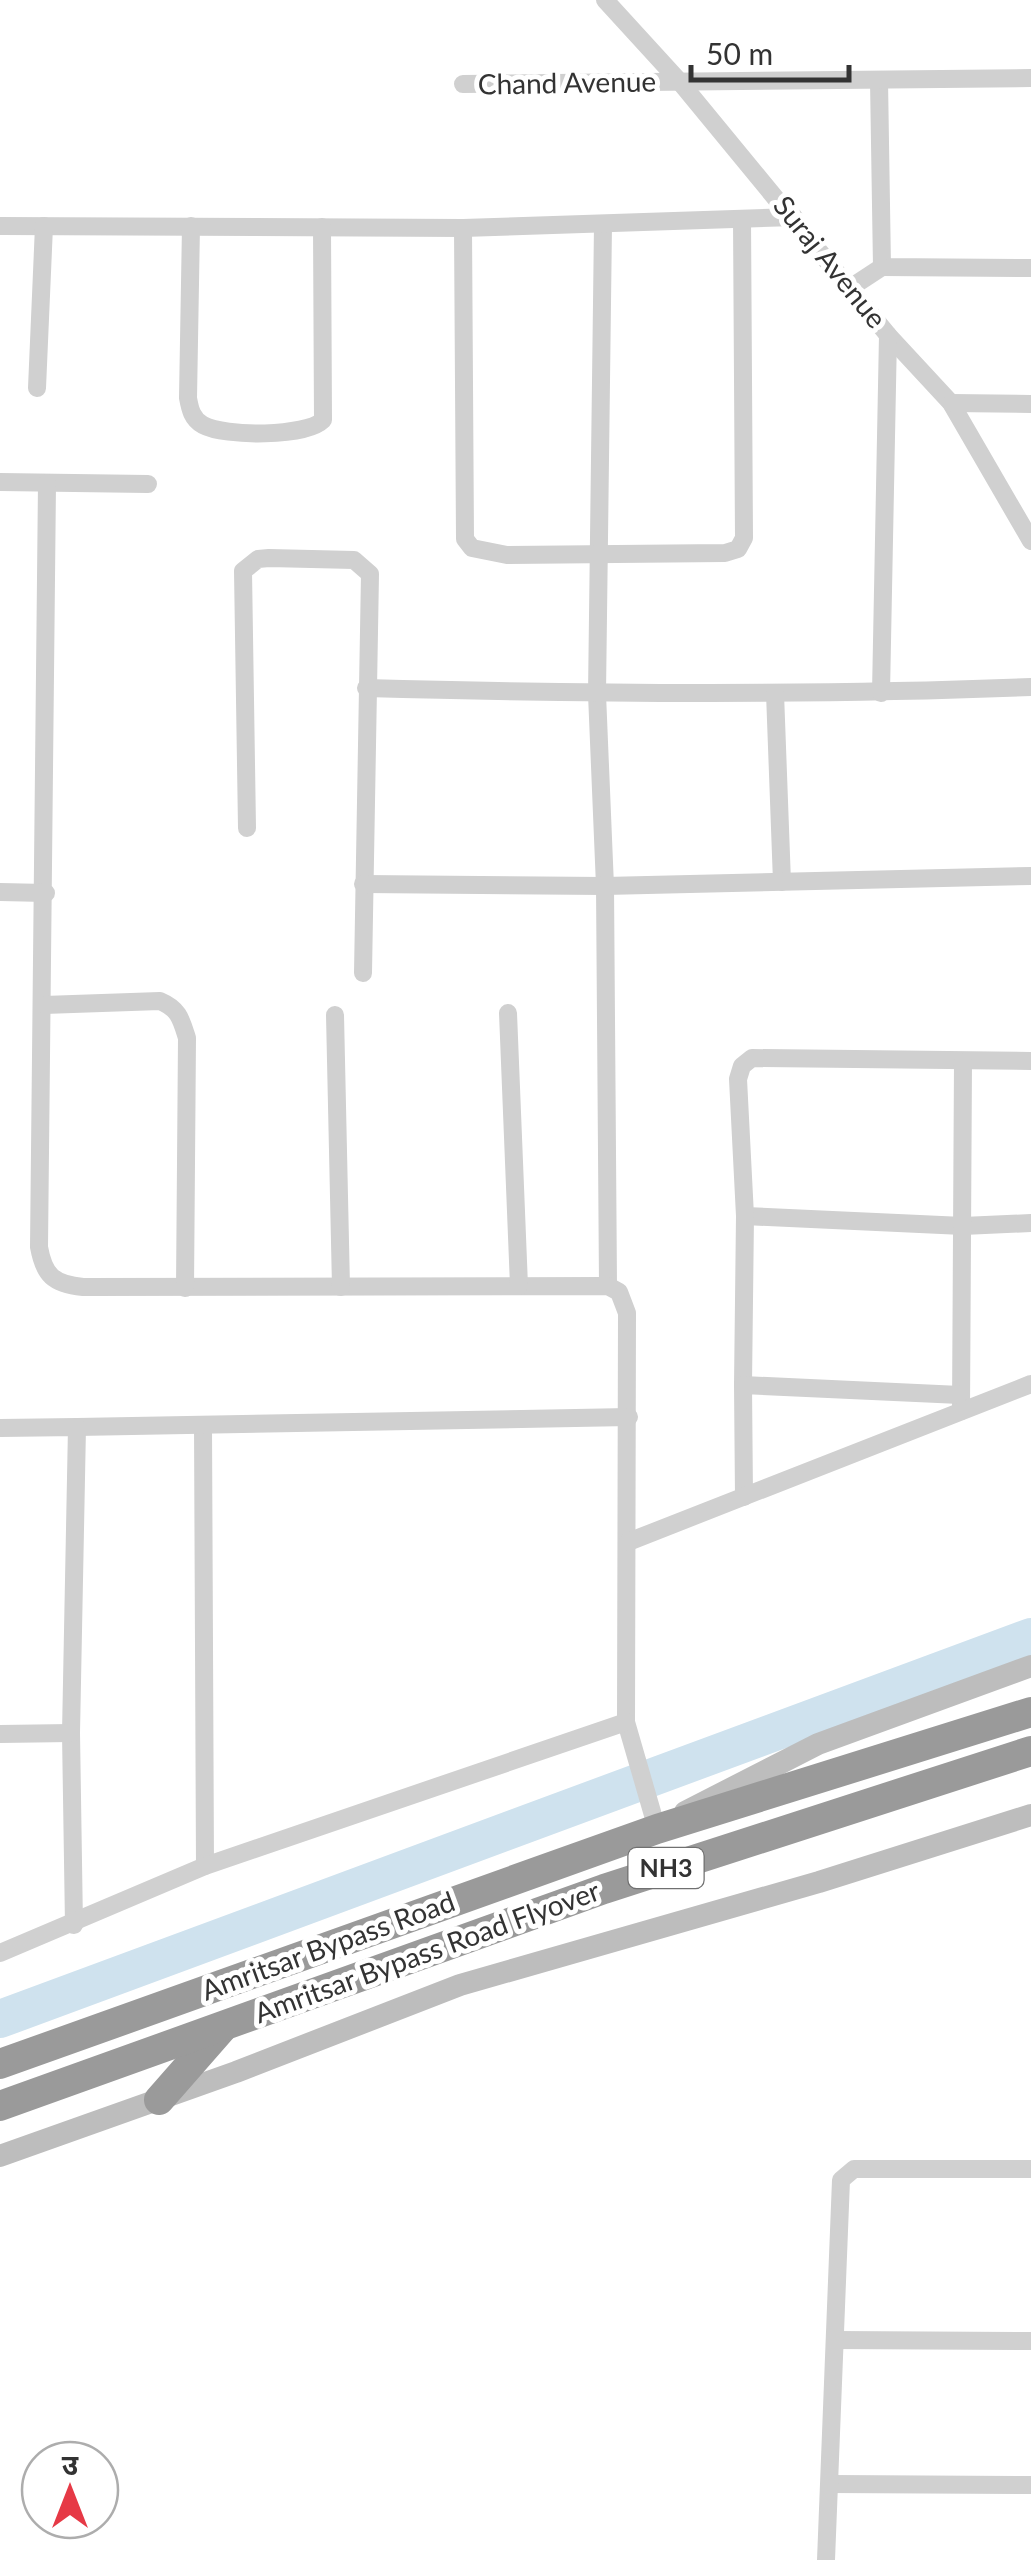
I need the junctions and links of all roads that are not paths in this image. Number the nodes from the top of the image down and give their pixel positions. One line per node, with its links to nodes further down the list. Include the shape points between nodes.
1 (605, 0): 4 (street, Suraj Avenue)
2 (1031, 78): 3 (street, Chand Avenue)
3 (879, 80): 4 (street, Chand Avenue); 14 (street)
4 (680, 82): 5 (street, Chand Avenue); 6 (street, Suraj Avenue)
5 (462, 84)
6 (794, 217): 7 (street); 16 (street, Suraj Avenue)
7 (742, 219): 8 (street); 25 (street, via 742,544 725,553)
8 (603, 225): 13 (street); 25 (street)
9 (0, 226): 10 (street)
10 (44, 226): 11 (street); 18 (street)
11 (191, 226): 12 (street); 12 (street, via 188,398 192,416 203,425 234,433 304,430 322,420)
12 (322, 228): 13 (street)
13 (462, 228): 25 (street, via 465,539 489,554)
14 (882, 267): 15 (street); 16 (street)
15 (1031, 268)
16 (850, 288): 17 (street, Suraj Avenue)
17 (888, 335): 19 (street, Suraj Avenue); 29 (street)
18 (37, 388)
19 (952, 403): 20 (street); 24 (street, Suraj Avenue)
20 (1031, 404)
21 (0, 482): 22 (street)
22 (46, 483): 23 (street); 37 (street)
23 (148, 484)
24 (1031, 541)
25 (599, 556): 30 (street)
26 (1031, 687): 29 (street)
27 (366, 688): 30 (street); 31 (street, via 370,574 362,564 342,558 248,564 242,600); 34 (street)
28 (775, 692): 29 (street); 30 (street); 33 (street)
29 (881, 693)
30 (597, 694): 35 (street)
31 (247, 828)
32 (1031, 876): 33 (street)
33 (782, 882): 35 (street)
34 (364, 884): 35 (street); 38 (street)
35 (604, 886): 48 (street)
36 (0, 892): 37 (street)
37 (46, 892): 39 (street)
38 (362, 973)
39 (44, 1005): 50 (street, via 44,1270 66,1286); 50 (street, via 160,1001 181,1019 187,1038)
40 (508, 1013): 47 (street)
41 (336, 1015): 49 (street)
42 (1031, 1061): 43 (street)
43 (964, 1062): 44 (street, via 747,1061 738,1079); 46 (street)
44 (744, 1216): 46 (street); 52 (street)
45 (1031, 1223): 46 (street)
46 (963, 1226): 53 (street)
47 (518, 1286): 48 (street); 49 (street)
48 (608, 1286): 54 (street, via 619,1292 627,1313)
49 (341, 1287): 50 (street)
50 (184, 1288)
51 (1031, 1384): 53 (street)
52 (744, 1385): 53 (street); 58 (street)
53 (960, 1403): 58 (street)
54 (629, 1417): 55 (street); 59 (street)
55 (203, 1425): 56 (street); 68 (street)
56 (77, 1427): 57 (street); 63 (street)
57 (0, 1428)
58 (744, 1497): 59 (street)
59 (628, 1542): 62 (street)
60 (1031, 1666): 67 (street, via 818,1744)
61 (1031, 1712): 67 (highway, NH3)
62 (626, 1722): 67 (street); 68 (street)
63 (70, 1733): 64 (street); 69 (street)
64 (0, 1734)
65 (1031, 1752): 71 (highway, Amritsar Bypass Road Flyover / NH3, via 623,1882)
66 (1031, 1815): 73 (street, via 460,1985)
67 (656, 1829): 72 (highway, Amritsar Bypass Road / NH3)
68 (205, 1866): 69 (street)
69 (74, 1925): 70 (street)
70 (0, 1953)
71 (224, 2026): 73 (highway); 74 (highway, Amritsar Bypass Road / NH3)
72 (0, 2064)
73 (159, 2100): 75 (street)
74 (0, 2106)
75 (0, 2156)
76 (1031, 2168): 77 (street, via 846,2174 839,2188)
77 (836, 2340): 78 (street); 79 (street)
78 (1031, 2341)
79 (830, 2484): 80 (street); 81 (street)
80 (1031, 2485)
81 (826, 2560)

